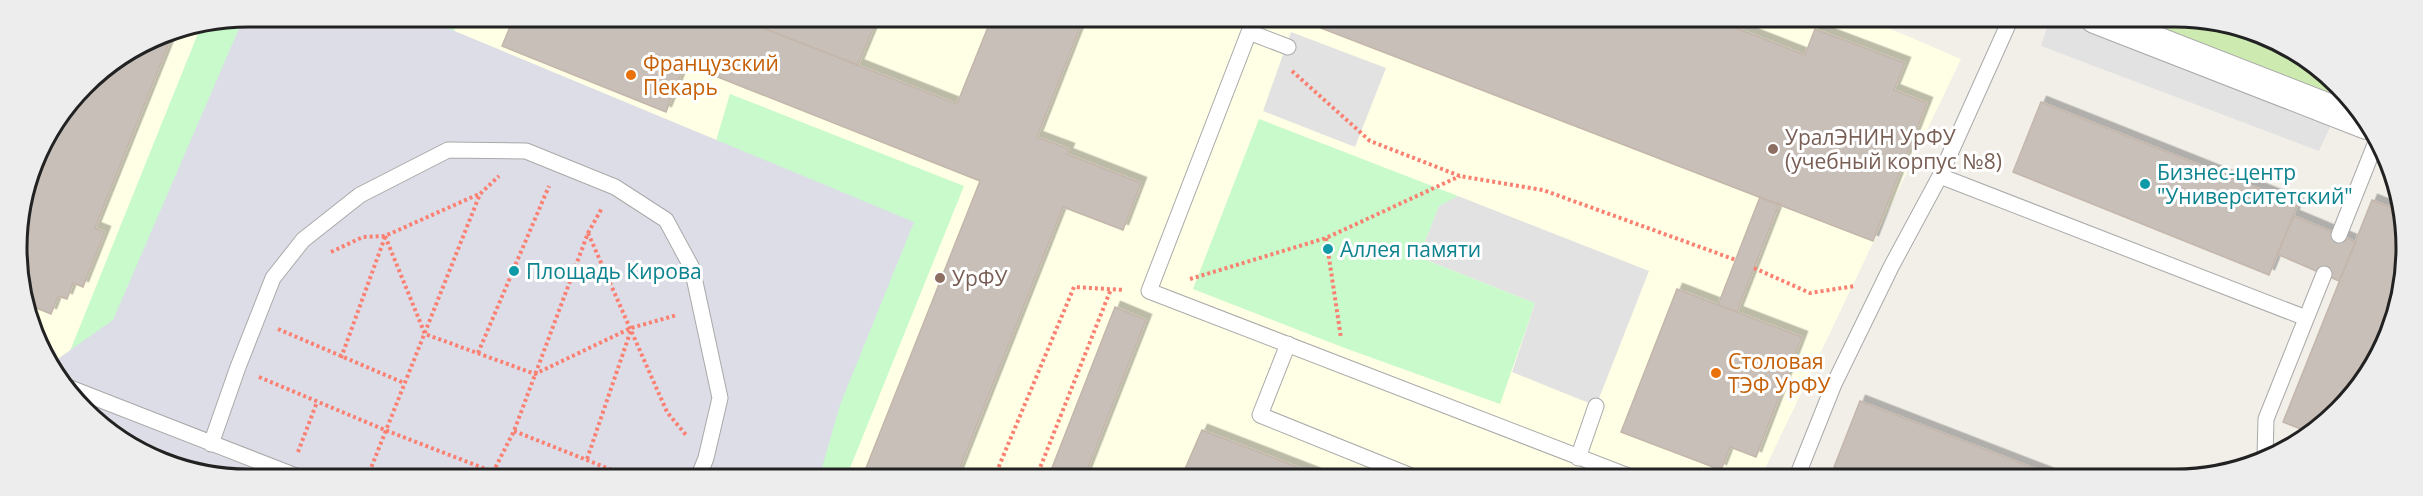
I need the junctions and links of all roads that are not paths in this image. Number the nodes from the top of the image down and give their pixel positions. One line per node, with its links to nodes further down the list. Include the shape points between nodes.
1 (2007, 27): 6 (lane)
2 (2120, 27): 4 (street)
3 (1288, 47): 10 (lane, via 1249,32 1149,291)
4 (2348, 110)
5 (2373, 150): 7 (lane)
6 (1940, 176): 9 (lane); 20 (lane, via 1834,384)
7 (2339, 235)
8 (2324, 274): 9 (lane)
9 (2306, 318): 14 (lane, via 2266,419)
10 (1288, 344): 15 (lane); 18 (lane, via 1260,416)
11 (80, 392): 13 (lane)
12 (1596, 406): 15 (lane)
13 (211, 444): 16 (lane); 17 (lane, via 273,278 303,240 360,195 448,150 526,152 615,187 666,220 692,268 720,398)
14 (2265, 450)
15 (1578, 458): 19 (lane)
16 (280, 469)
17 (702, 469)
18 (1393, 469)
19 (1608, 469)
20 (1800, 469)

